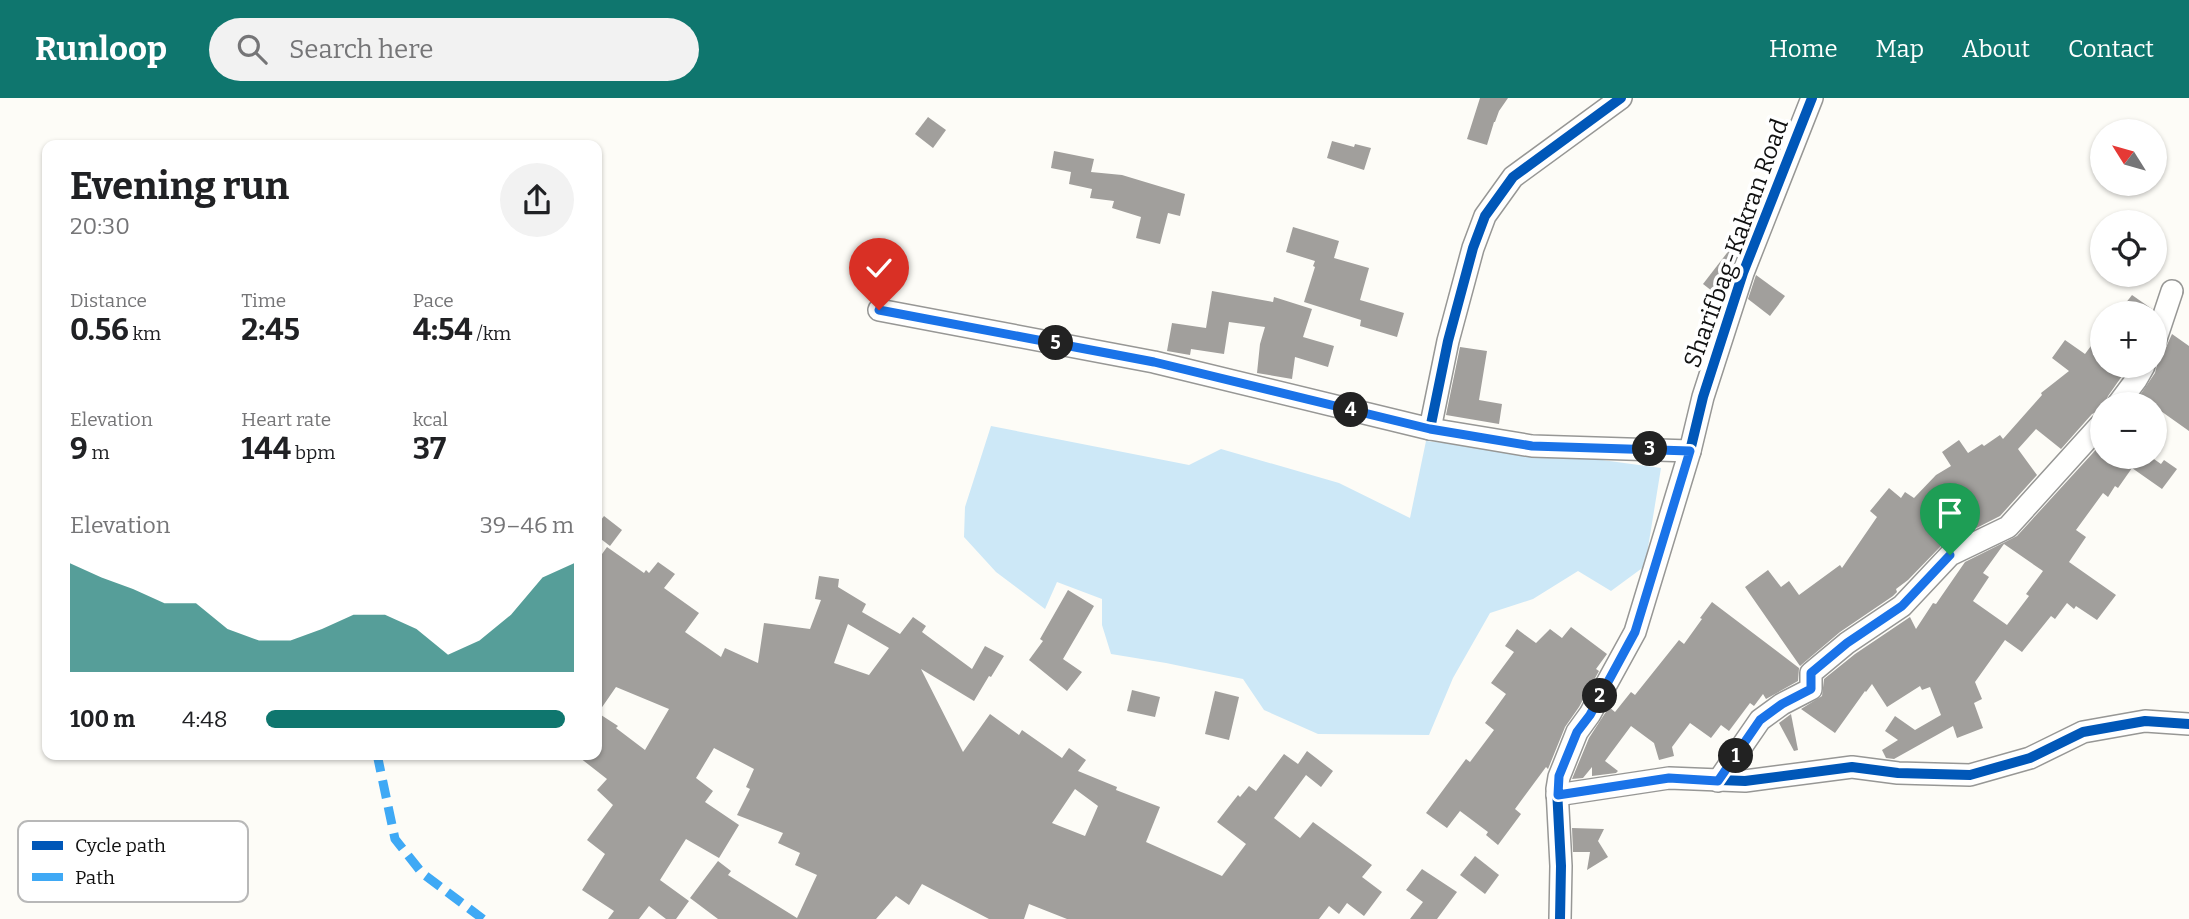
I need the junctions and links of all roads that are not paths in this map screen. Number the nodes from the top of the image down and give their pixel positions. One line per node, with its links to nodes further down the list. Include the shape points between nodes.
1 (1621, 98): 6 (street, via 1513,177 1485,216 1448,341)
2 (1812, 98): 8 (street, Sharifbag-Kakran Road, via 1743,273)
3 (2172, 291): 4 (street)
4 (2167, 306)
5 (879, 310): 6 (street, via 1154,362)
6 (1430, 429): 8 (street, via 1532,446)
7 (2090, 437): 10 (street, via 2008,527 1950,555 1902,606 1811,673 1811,689 1760,720)
8 (1690, 451): 11 (street, Sharifbag-Kakran Road, via 1635,632 1577,732 1559,776)
9 (2189, 724): 10 (street, via 2145,721 2083,732 2030,758 1970,775 1852,767)
10 (1718, 781): 11 (street, via 1669,778)
11 (1558, 795): 12 (street, Sharifbag-Kakran Road)
12 (1560, 919)

